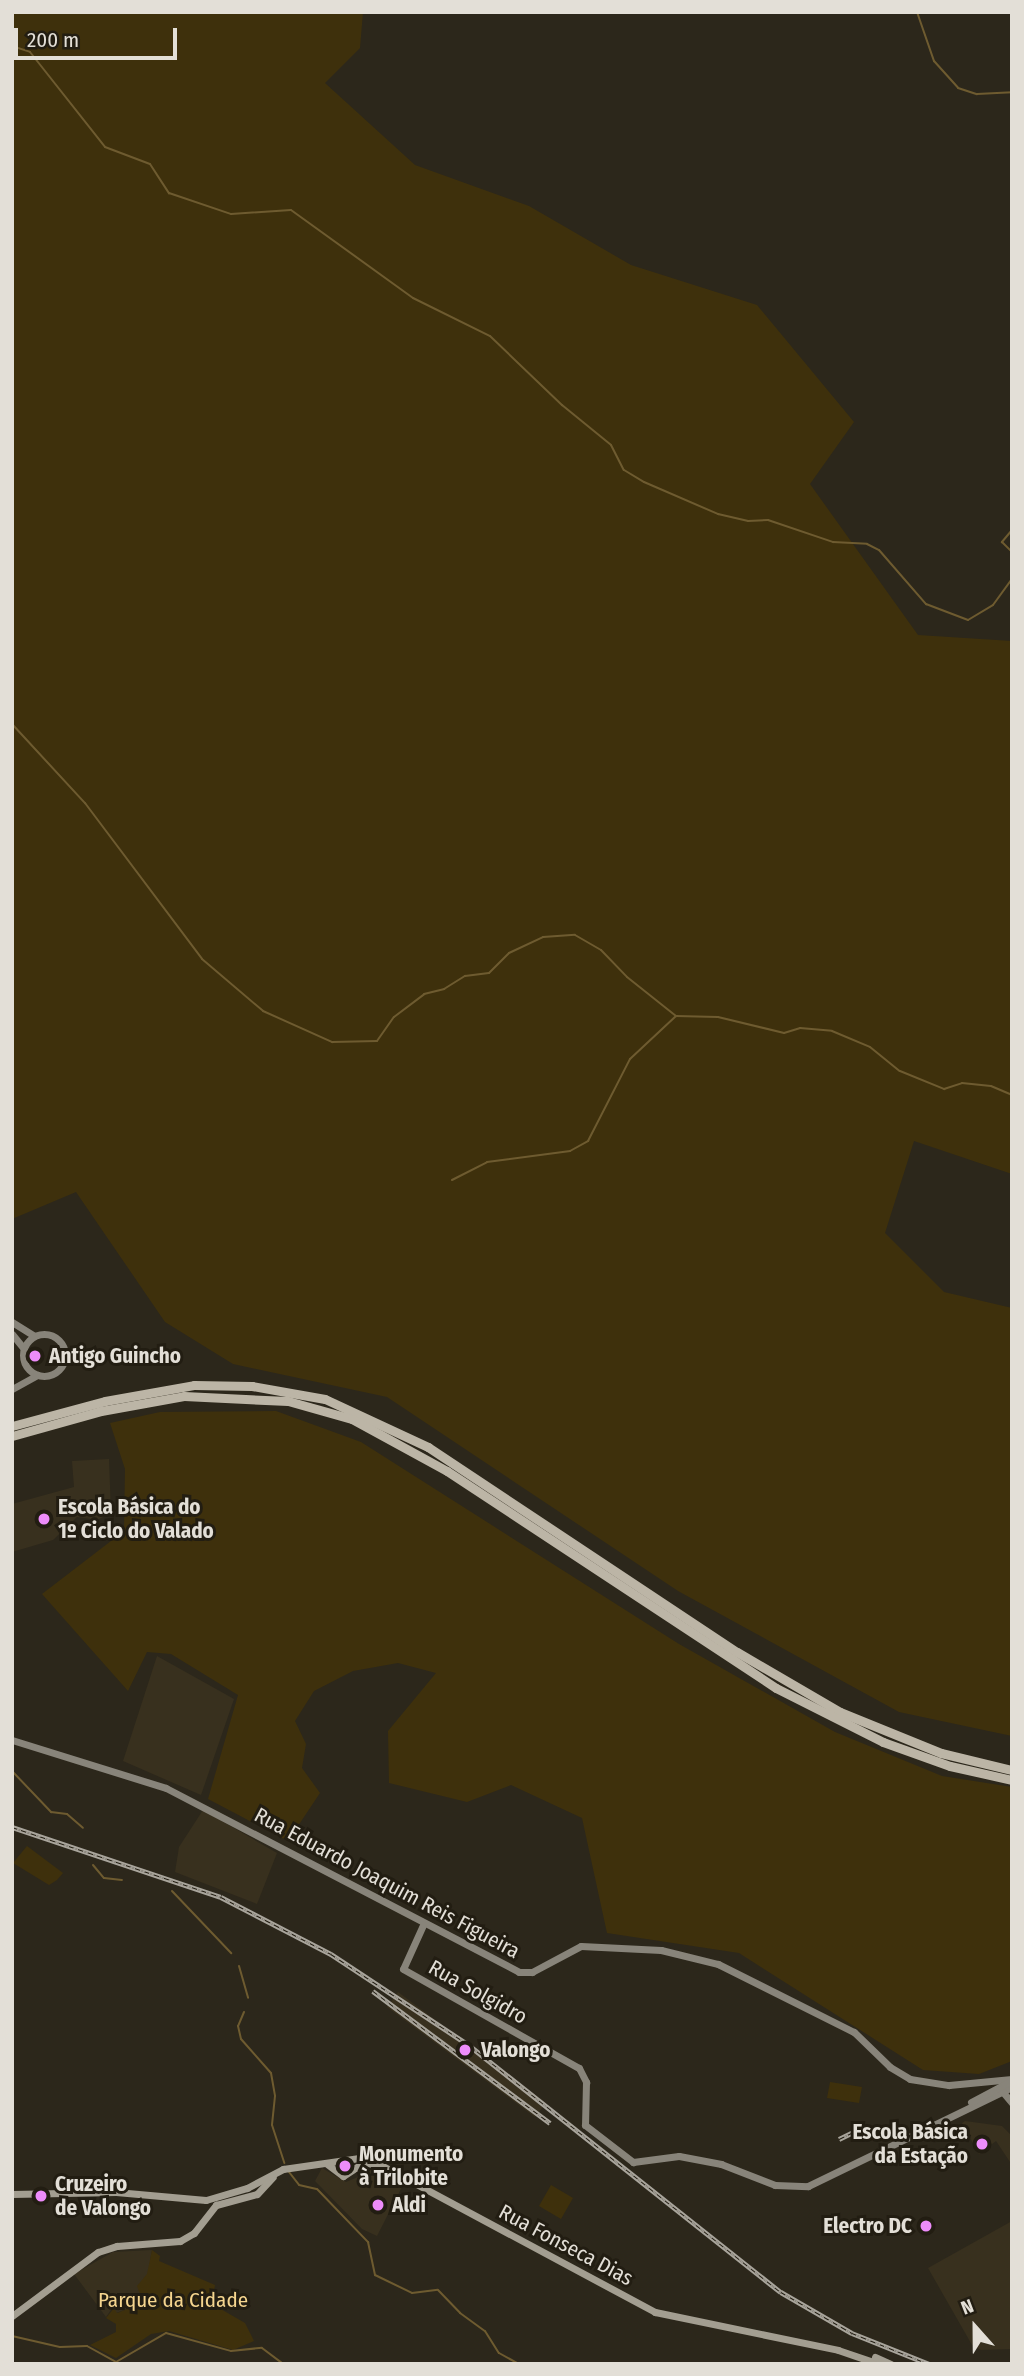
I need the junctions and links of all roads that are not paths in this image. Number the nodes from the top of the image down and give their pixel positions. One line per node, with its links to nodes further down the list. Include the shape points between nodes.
1 (12, 1322): 3 (main road)
2 (12, 1334): 4 (main road)
3 (34, 1336): 4 (main road); 6 (main road, via 54,1336 65,1353 57,1371)
4 (23, 1349): 5 (main road)
5 (23, 1361): 6 (main road); 7 (main road)
6 (37, 1375): 7 (main road)
7 (12, 1387)
8 (12, 1426): 11 (highway, via 143,1392 194,1385 252,1386 325,1399 428,1447 737,1652 829,1706 941,1753)
9 (12, 1436): 12 (highway, via 149,1401 219,1394 288,1401 352,1419 424,1456 788,1694 883,1742 950,1766)
10 (12, 1740): 13 (main road, Rua Eduardo Joaquim Reis Figueira, via 166,1788)
11 (1012, 1770)
12 (1012, 1780)
13 (423, 1925): 15 (main road, Rua Eduardo Joaquim Reis Figueira, via 524,1973 581,1946 661,1950 718,1964 854,2032 890,2067 910,2079); 22 (main road, Rua Solgidro, via 403,1969 585,2074 585,2125 626,2159 674,2156 721,2164 775,2185 808,2186)
14 (1012, 2080): 15 (main road); 17 (main road)
15 (975, 2086): 17 (main road); 18 (main road); 20 (main road)
16 (1012, 2087): 17 (main road)
17 (1000, 2089): 18 (main road); 19 (main road); 21 (main road); 22 (main road)
18 (989, 2092): 20 (main road)
19 (1012, 2097)
20 (974, 2100): 22 (main road)
21 (1012, 2103)
22 (932, 2127)
23 (344, 2158): 24 (main road); 25 (main road, Rua Fonseca Dias, via 366,2157); 26 (main road); 27 (main road)
24 (323, 2164): 26 (main road); 28 (main road)
25 (381, 2166): 27 (main road, via 363,2163); 34 (main road, Rua Fonseca Dias, via 656,2312)
26 (337, 2170): 27 (main road, via 344,2176)
27 (354, 2170)
28 (278, 2171): 29 (main road); 30 (main road)
29 (266, 2186): 30 (main road); 32 (main road, via 257,2194)
30 (247, 2189): 32 (main road)
31 (12, 2194): 32 (main road)
32 (215, 2200): 33 (main road, via 187,2238 98,2252)
33 (13, 2315)
34 (745, 2331): 35 (main road, Rua Fonseca Dias, via 842,2351); 36 (main road, Rua Fonseca Dias, via 834,2344)
35 (879, 2364)
36 (891, 2364)

